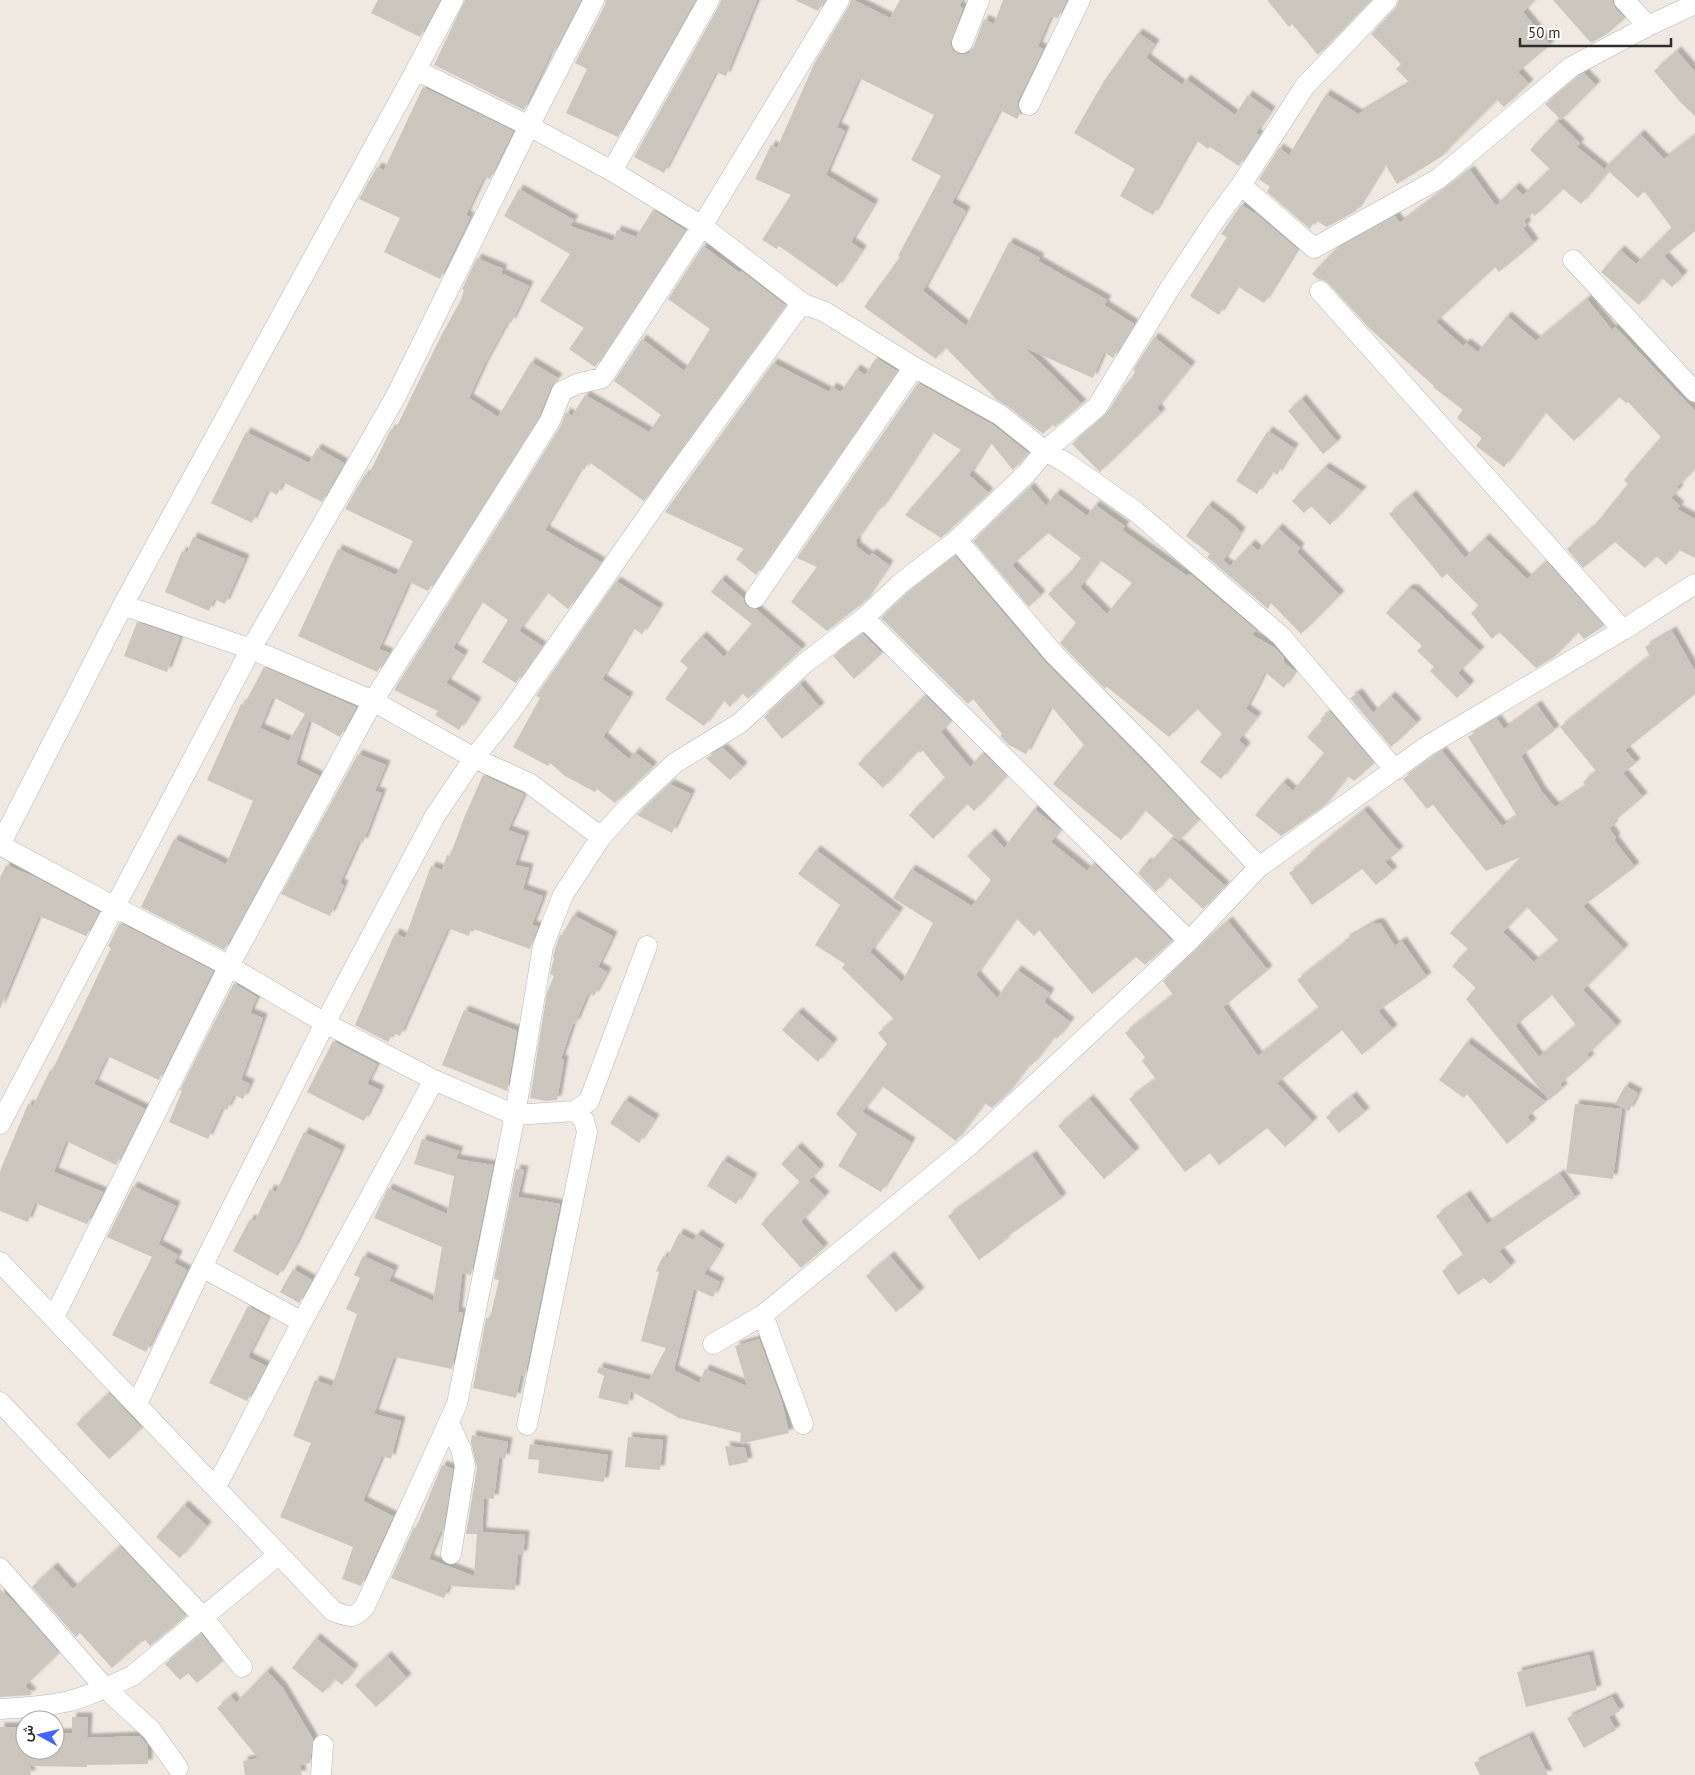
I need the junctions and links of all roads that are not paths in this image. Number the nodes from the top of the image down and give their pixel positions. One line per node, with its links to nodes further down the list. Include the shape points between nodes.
1 (453, 0): 12 (street)
2 (594, 0): 14 (street)
3 (709, 0): 15 (street)
4 (839, 0): 17 (street)
5 (979, 0): 11 (street)
6 (1080, 0): 13 (street)
7 (1387, 0): 16 (street, via 1305,86)
8 (1624, 0): 10 (street)
9 (1695, 4): 10 (street)
10 (1648, 26): 16 (street, via 1571,67 1438,178 1314,248)
11 (962, 43)
12 (416, 70): 14 (street); 27 (street)
13 (1028, 105)
14 (529, 126): 15 (street); 30 (street, via 396,396)
15 (612, 171): 17 (street)
16 (1241, 185): 23 (street, via 1170,288 1097,406)
17 (702, 226): 20 (street); 31 (street, via 602,378 562,391 550,421)
18 (1573, 260): 22 (street)
19 (1320, 291): 29 (street)
20 (802, 303): 21 (street, via 825,312); 32 (street, via 672,481 526,691)
21 (914, 366): 23 (street, via 1000,415); 26 (street)
22 (1695, 392)
23 (1045, 451): 24 (street, via 1027,473); 33 (street, via 1135,511 1281,636)
24 (958, 540): 28 (street, via 901,583); 36 (street, via 1054,654)
25 (1695, 584): 29 (street)
26 (755, 598)
27 (123, 605): 30 (street); 35 (street)
28 (864, 618): 34 (street, via 805,664 740,723 676,763); 38 (street)
29 (1623, 630): 33 (street, via 1427,746)
30 (251, 649): 31 (street); 37 (street)
31 (373, 702): 32 (street); 40 (street)
32 (474, 758): 34 (street, via 529,783); 41 (street, via 435,816)
33 (1394, 770): 36 (street)
34 (601, 837): 44 (street, via 563,895 543,946)
35 (0, 845): 37 (street)
36 (1259, 867): 38 (street)
37 (115, 907): 40 (street); 45 (street)
38 (1189, 941): 48 (street, via 972,1144)
39 (647, 946): 43 (street, via 589,1101)
40 (229, 966): 41 (street); 49 (street)
41 (325, 1023): 42 (street); 47 (street)
42 (434, 1080): 44 (street); 50 (street)
43 (575, 1111): 44 (street); 56 (street, via 584,1120 587,1132)
44 (515, 1115): 54 (street, via 458,1404)
45 (0, 1124)
46 (0, 1262): 49 (street)
47 (202, 1267): 50 (street); 53 (street)
48 (763, 1316): 51 (street); 55 (street)
49 (54, 1317): 53 (street)
50 (302, 1322): 57 (street)
51 (713, 1344)
52 (0, 1402): 61 (street)
53 (137, 1404): 57 (street)
54 (449, 1423): 58 (street, via 465,1466); 59 (street, via 365,1606 358,1614 347,1617 333,1611)
55 (803, 1424)
56 (527, 1425)
57 (216, 1488): 59 (street)
58 (451, 1554)
59 (278, 1555): 61 (street)
60 (0, 1568): 63 (street)
61 (202, 1616): 62 (street); 63 (street, via 132,1676)
62 (242, 1667)
63 (105, 1688): 64 (street, via 70,1701); 66 (street, via 151,1730)
64 (0, 1709)
65 (323, 1745): 67 (street)
66 (178, 1768)
67 (321, 1775)

